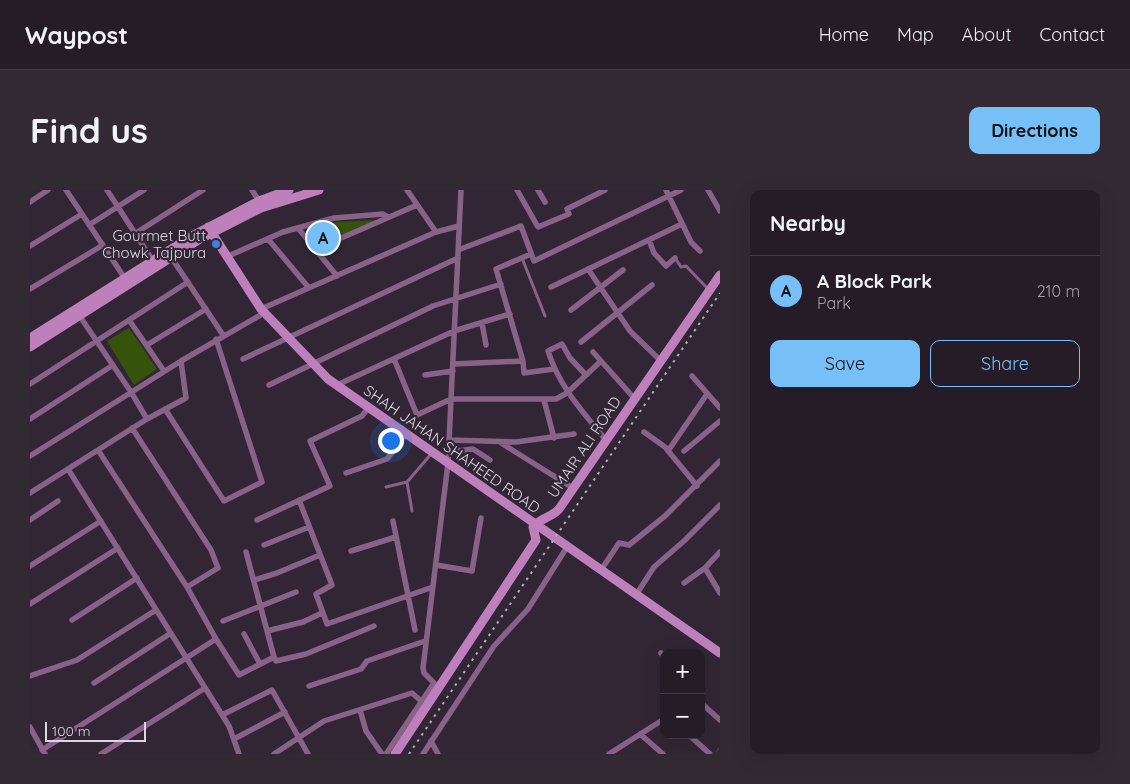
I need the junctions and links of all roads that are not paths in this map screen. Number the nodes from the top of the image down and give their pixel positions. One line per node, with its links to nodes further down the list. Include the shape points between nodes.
1 (48, 190): 19 (street)
2 (66, 190): 24 (street)
3 (107, 190): 22 (street)
4 (144, 190): 22 (street)
5 (203, 190): 32 (street)
6 (252, 190): 18 (street)
7 (289, 190): 18 (street)
8 (319, 190): 30 (street, via 261,208)
9 (407, 190): 21 (street)
10 (461, 190): 28 (street)
11 (517, 190): 13 (street, via 538,227 569,214 567,210)
12 (538, 190): 20 (street)
13 (605, 190)
14 (666, 190): 17 (street)
15 (681, 190): 17 (street)
16 (708, 190): 23 (street)
17 (669, 196): 26 (street); 40 (street, via 544,257 534,261)
18 (259, 200): 30 (street)
19 (30, 202)
20 (545, 202)
21 (417, 205): 25 (street); 31 (street)
22 (118, 207): 27 (street); 32 (street)
23 (720, 210)
24 (82, 214): 27 (street); 36 (street)
25 (388, 217): 29 (street, via 383,214 334,218); 37 (street)
26 (682, 224): 34 (street); 39 (street)
27 (90, 225): 35 (street)
28 (460, 226): 31 (street); 38 (street)
29 (298, 228): 33 (street); 37 (street)
30 (210, 230): 41 (street); 42 (street, SHAH JAHAN SHAHEED ROAD); 46 (street)
31 (436, 232): 50 (street)
32 (136, 233): 46 (street)
33 (268, 239): 42 (street); 56 (street)
34 (649, 240): 45 (street, via 666,266); 47 (street)
35 (103, 245): 51 (street); 58 (street)
36 (30, 246)
37 (316, 250): 50 (street)
38 (458, 250): 40 (street, via 521,226); 43 (street)
39 (700, 251)
40 (531, 254): 44 (street)
41 (172, 257): 51 (street); 52 (street)
42 (226, 257): 63 (street, SHAH JAHAN SHAHEED ROAD)
43 (458, 258): 60 (street); 74 (street)
44 (522, 258): 53 (street, via 496,269); 67 (lane)
45 (675, 258): 59 (lane, via 681,267 686,266)
46 (153, 261): 51 (street)
47 (588, 269): 55 (street); 57 (street)
48 (623, 270): 57 (street)
49 (720, 275): 59 (street, UMAIR ALI ROAD)
50 (337, 276): 56 (street)
51 (127, 281): 66 (street); 72 (street)
52 (188, 282): 61 (street); 68 (street)
53 (501, 284): 60 (street); 65 (street)
54 (652, 285): 64 (street)
55 (551, 287)
56 (309, 288): 63 (street)
57 (600, 288): 62 (street); 64 (street)
58 (30, 289)
59 (710, 290): 86 (street, UMAIR ALI ROAD)
60 (456, 300): 70 (street); 87 (street, via 433,306)
61 (206, 309): 71 (street); 77 (street)
62 (571, 310)
63 (262, 311): 71 (street); 74 (street, SHAH JAHAN SHAHEED ROAD)
64 (618, 313): 76 (street); 86 (street, via 630,331)
65 (510, 314): 69 (street); 84 (street)
66 (79, 315): 75 (street); 79 (street)
67 (545, 316)
68 (129, 320): 75 (street); 77 (street)
69 (482, 323): 70 (street); 78 (street)
70 (454, 331): 82 (street); 89 (street)
71 (223, 335): 73 (street)
72 (30, 338)
73 (216, 339): 83 (street); 106 (street, via 262,482 224,501)
74 (287, 339): 81 (street); 87 (street, SHAH JAHAN SHAHEED ROAD)
75 (97, 340): 88 (street); 95 (street)
76 (581, 342)
77 (146, 346): 91 (street)
78 (486, 346)
79 (30, 347)
80 (593, 352): 85 (street)
81 (243, 359)
82 (394, 359): 97 (street); 102 (street, via 417,415)
83 (181, 360): 91 (street); 106 (street, via 186,398)
84 (523, 360): 89 (street); 90 (street, via 524,373)
85 (601, 360): 93 (street); 101 (street)
86 (662, 361): 101 (street, UMAIR ALI ROAD)
87 (311, 364): 96 (street); 97 (street, SHAH JAHAN SHAHEED ROAD)
88 (113, 365): 98 (street); 107 (street)
89 (453, 368): 92 (street); 102 (street)
90 (554, 369): 93 (street, via 548,351 562,344); 99 (street)
91 (164, 371): 98 (street)
92 (426, 375)
93 (586, 375): 99 (street)
94 (692, 376): 100 (street)
95 (30, 384)
96 (269, 385)
97 (337, 385): 104 (street, SHAH JAHAN SHAHEED ROAD)
98 (131, 392): 108 (street); 123 (street)
99 (567, 393): 103 (street, via 556,399); 115 (street)
100 (707, 394): 105 (street); 119 (street)
101 (634, 398): 115 (street, UMAIR ALI ROAD)
102 (451, 399): 103 (street); 116 (street)
103 (544, 400): 114 (street)
104 (368, 408): 112 (street, SHAH JAHAN SHAHEED ROAD); 134 (street, via 362,416 310,441 330,486)
105 (720, 408)
106 (165, 409): 108 (street)
107 (30, 419)
108 (147, 419): 110 (street)
109 (720, 421): 120 (street)
110 (132, 428): 118 (street); 160 (street, via 211,550 218,568)
111 (644, 432): 119 (street)
112 (406, 434): 121 (street, SHAH JAHAN SHAHEED ROAD); 128 (street, via 387,458)
113 (574, 434): 114 (street)
114 (554, 438): 117 (street)
115 (605, 439): 132 (street, UMAIR ALI ROAD)
116 (449, 440): 117 (street); 122 (street)
117 (499, 441): 132 (street)
118 (98, 450): 127 (street); 160 (street)
119 (668, 451): 130 (street)
120 (684, 451)
121 (432, 452): 126 (street, SHAH JAHAN SHAHEED ROAD); 129 (lane)
122 (449, 452): 124 (street, via 473,449); 126 (street)
123 (30, 456)
124 (490, 460)
125 (720, 461): 130 (street)
126 (448, 463): 143 (street, SHAH JAHAN SHAHEED ROAD); 153 (street)
127 (68, 469): 133 (street); 141 (street)
128 (346, 473)
129 (407, 482): 131 (lane); 137 (lane)
130 (697, 486): 156 (street, via 629,544 619,543)
131 (386, 487)
132 (573, 488): 143 (street, UMAIR ALI ROAD, via 556,512)
133 (31, 490)
134 (299, 500): 140 (street); 144 (street)
135 (58, 502): 139 (street)
136 (720, 505): 165 (street, via 654,566)
137 (412, 511)
138 (481, 518): 153 (street, via 472,571)
139 (30, 520)
140 (256, 520)
141 (101, 521): 148 (street); 154 (street)
142 (393, 521): 145 (street)
143 (535, 524): 147 (street, SHAH JAHAN SHAHEED ROAD); 184 (street, via 532,530 536,540)
144 (309, 527): 146 (street); 152 (street)
145 (396, 537): 149 (street); 164 (street)
146 (264, 545)
147 (567, 547): 156 (street, SHAH JAHAN SHAHEED ROAD); 200 (street, via 528,609 494,646)
148 (118, 548): 157 (street); 166 (street)
149 (351, 551)
150 (246, 552): 158 (street)
151 (720, 552): 155 (street)
152 (320, 555): 158 (street, via 277,574); 169 (street, via 332,586 316,593)
153 (436, 565): 161 (street)
154 (30, 566)
155 (705, 568): 159 (street); 163 (street)
156 (601, 570): 165 (street, SHAH JAHAN SHAHEED ROAD)
157 (137, 578): 168 (street); 170 (street)
158 (254, 580): 167 (street)
159 (684, 583)
160 (188, 587): 177 (street)
161 (433, 587): 164 (street); 178 (street)
162 (296, 592): 167 (street)
163 (720, 593)
164 (408, 595): 169 (street, via 327,624); 173 (street)
165 (636, 595): 179 (street, SHAH JAHAN SHAHEED ROAD)
166 (30, 604)
167 (261, 606): 171 (street); 174 (street)
168 (156, 610): 175 (street); 183 (street, via 77,660)
169 (322, 613): 174 (street)
170 (72, 620)
171 (223, 621)
172 (374, 626): 181 (street, via 306,654 276,661)
173 (415, 630)
174 (267, 632): 181 (street)
175 (171, 633): 180 (street); 185 (street)
176 (244, 634): 182 (street)
177 (216, 638): 180 (street); 182 (street, via 239,675)
178 (425, 641): 184 (street, via 424,673); 186 (street, via 367,661 361,669)
179 (720, 653)
180 (186, 657): 187 (street); 201 (street)
181 (274, 657): 182 (street)
182 (260, 664)
183 (30, 676)
184 (437, 682): 188 (street); 209 (street)
185 (94, 683)
186 (309, 686)
187 (205, 688): 192 (street); 203 (street)
188 (421, 701): 190 (street, via 412,693); 208 (street)
189 (705, 707): 193 (street)
190 (360, 710): 197 (street, via 324,721); 207 (street, via 366,731)
191 (284, 712): 192 (street, via 272,690); 197 (street); 199 (street)
192 (222, 714): 199 (street)
193 (720, 720)
194 (660, 722): 196 (street)
195 (30, 726): 201 (street)
196 (640, 734): 202 (street); 212 (street)
197 (300, 739): 205 (street); 206 (street)
198 (693, 739): 213 (street)
199 (234, 740): 204 (street)
200 (431, 741): 210 (street); 211 (street)
201 (44, 752)
202 (613, 753)
203 (100, 754)
204 (238, 754)
205 (274, 754)
206 (308, 754)
207 (382, 754)
208 (386, 754)
209 (395, 754)
210 (423, 754)
211 (438, 754)
212 (663, 754)
213 (710, 754)

